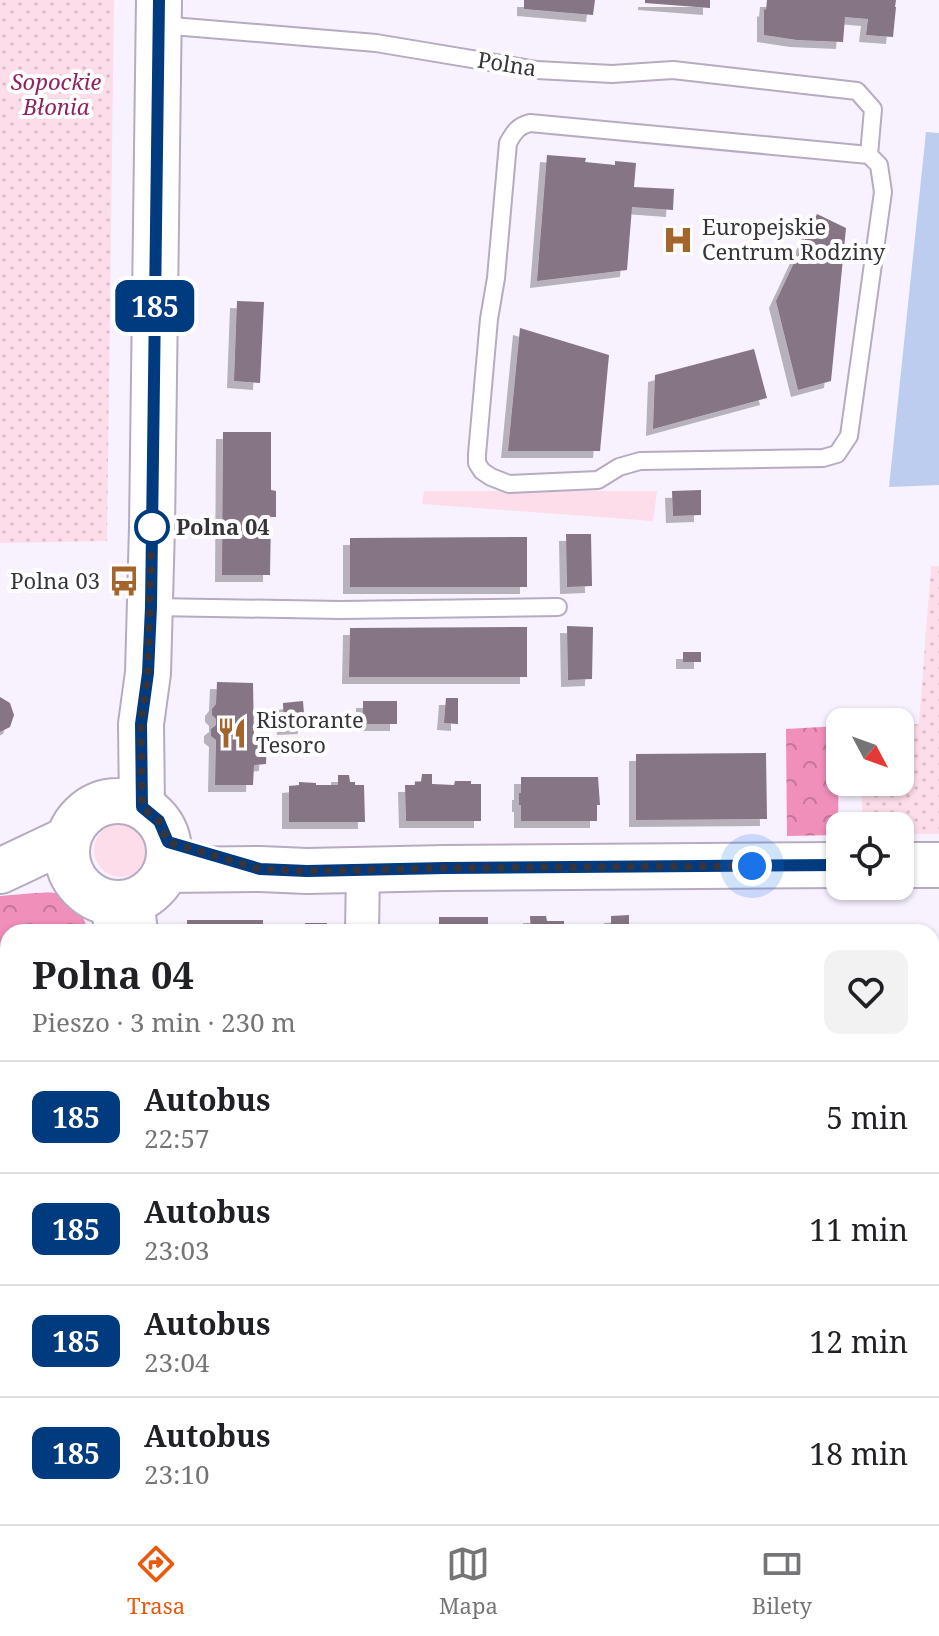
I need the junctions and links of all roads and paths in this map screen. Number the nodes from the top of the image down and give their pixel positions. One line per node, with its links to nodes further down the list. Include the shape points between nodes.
1 (158, 13): 2 (lane, Polna, via 537,70 673,70 857,91 873,109); 3 (street, Polna)
2 (869, 155): 2 (lane, via 521,126 508,143 477,454 482,471 509,484 598,480 640,461 837,454 849,436 883,192 879,165)
3 (151, 607): 4 (lane); 5 (street, Polna, via 148,673)
4 (558, 607)
5 (128, 804): 11 (street, via 159,821); 11 (street, via 98,804 74,825)
6 (826, 865): 9 (street)
7 (914, 865): 8 (street)
8 (939, 865)
9 (363, 870): 11 (street, via 260,869); 12 (street)
10 (0, 872): 11 (street)
11 (121, 886)
12 (362, 924)

